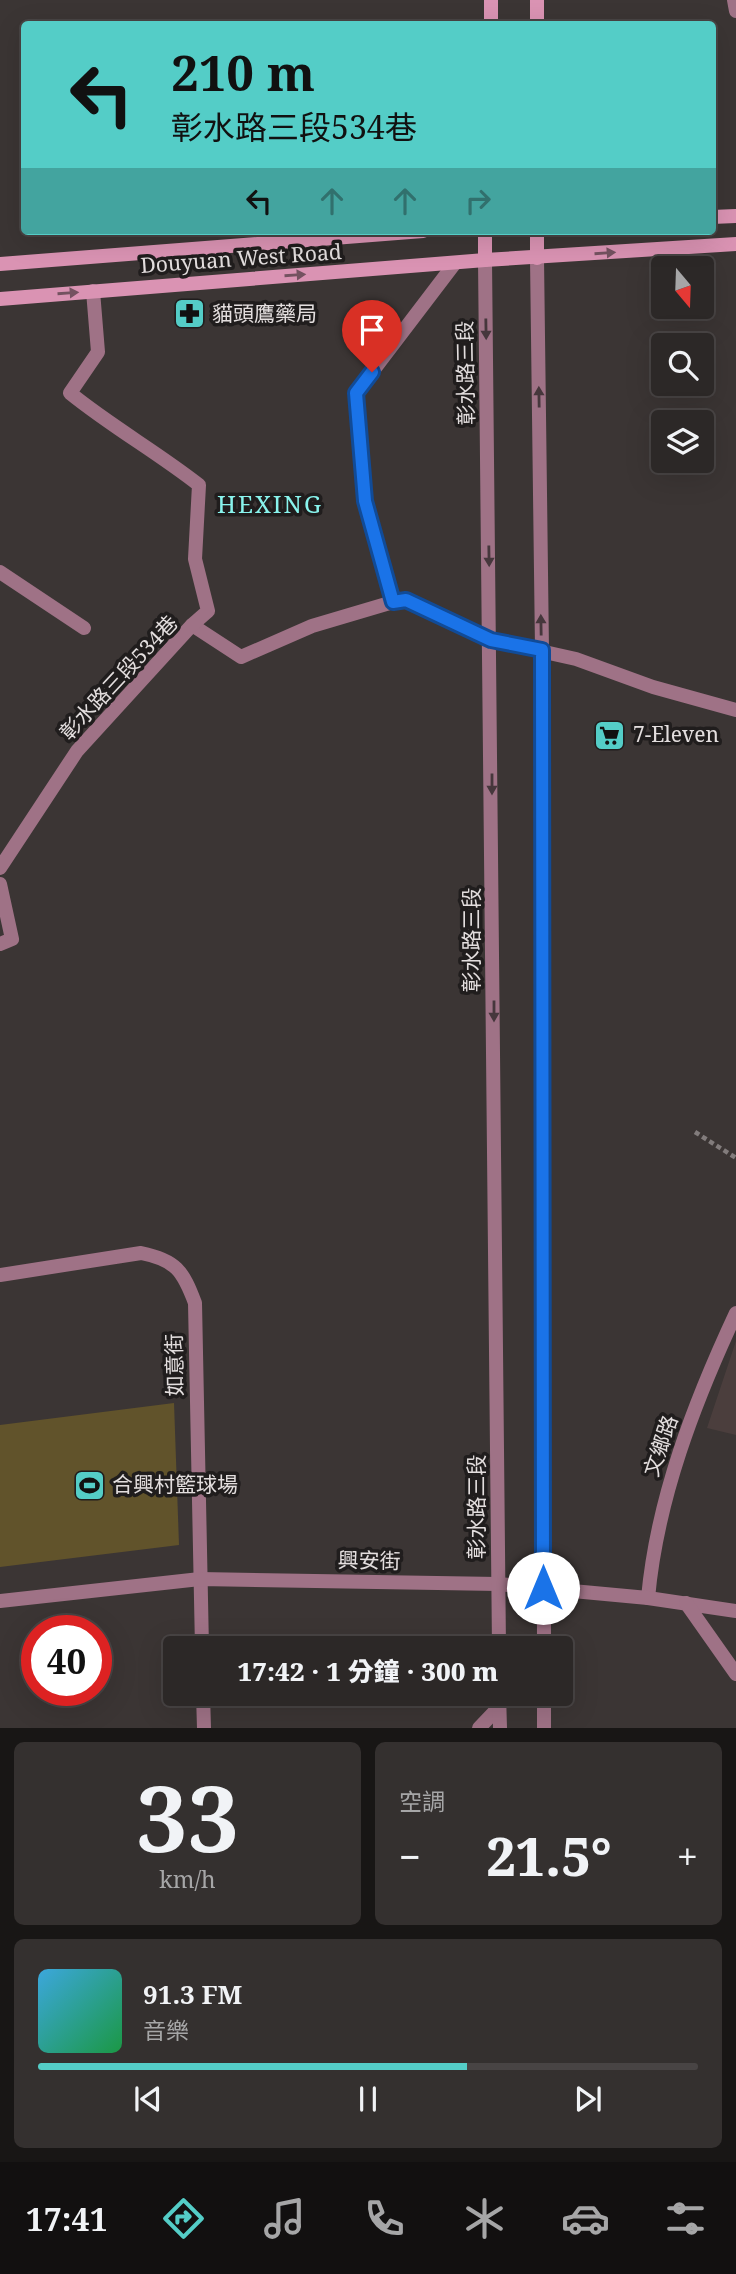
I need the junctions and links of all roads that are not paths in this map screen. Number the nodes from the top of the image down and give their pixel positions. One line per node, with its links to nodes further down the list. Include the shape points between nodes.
1 (491, 0): 5 (main road)
2 (537, 0): 6 (main road)
3 (734, 0): 4 (street)
4 (736, 11)
5 (491, 21)
6 (537, 21)
7 (736, 216): 8 (main road)
8 (716, 217)
9 (372, 235): 16 (main road, Douyuan West Road)
10 (485, 235): 14 (main road, 彰水路三段)
11 (537, 235): 13 (main road)
12 (736, 244): 13 (main road, Douyuan West Road, one-way to 12)
13 (537, 258): 14 (main road, Douyuan West Road); 24 (street, one-way to 13)
14 (485, 260): 15 (main road, Douyuan West Road); 23 (street, 彰水路三段, one-way to 23)
15 (455, 263): 17 (main road, Douyuan West Road, one-way to 15); 20 (street, via 356,393 365,501)
16 (0, 264)
17 (93, 291): 18 (main road, Douyuan West Road, one-way to 17); 21 (street, via 98,352 71,393 108,424 199,485 195,559 208,611)
18 (0, 299)
19 (0, 572): 22 (street)
20 (393, 602): 21 (street, 彰水路三段534巷, via 312,626 242,657); 23 (street, 彰水路三段534巷, via 406,600)
21 (192, 625): 26 (street, 彰水路三段534巷, via 77,751)
22 (83, 628)
23 (491, 640): 24 (street, 彰水路三段534巷); 32 (street, 彰水路三段, one-way to 32)
24 (542, 650): 25 (street, 彰水路三段534巷); 33 (street)
25 (736, 710)
26 (0, 868)
27 (0, 884): 28 (street, via 12,939)
28 (0, 944)
29 (0, 1275): 31 (street, 如意街, via 141,1253 159,1256 178,1267 195,1303)
30 (736, 1314): 34 (street, 文鄉路, via 708,1374 662,1510)
31 (200, 1579): 32 (street, 興安街); 35 (street, 興安街); 38 (street, 如意街)
32 (498, 1584): 33 (street, 興安街); 39 (street, 彰水路三段)
33 (543, 1588): 34 (street, 興安街); 40 (street)
34 (648, 1598): 36 (street, 興安街)
35 (0, 1601)
36 (686, 1603): 37 (street, 興安街); 41 (street)
37 (736, 1611)
38 (202, 1636)
39 (499, 1636)
40 (544, 1636)
41 (736, 1674)
42 (203, 1706): 46 (street)
43 (495, 1706): 47 (street)
44 (499, 1706): 48 (street)
45 (544, 1706): 49 (street)
46 (204, 1728)
47 (479, 1728)
48 (500, 1728)
49 (544, 1728)

